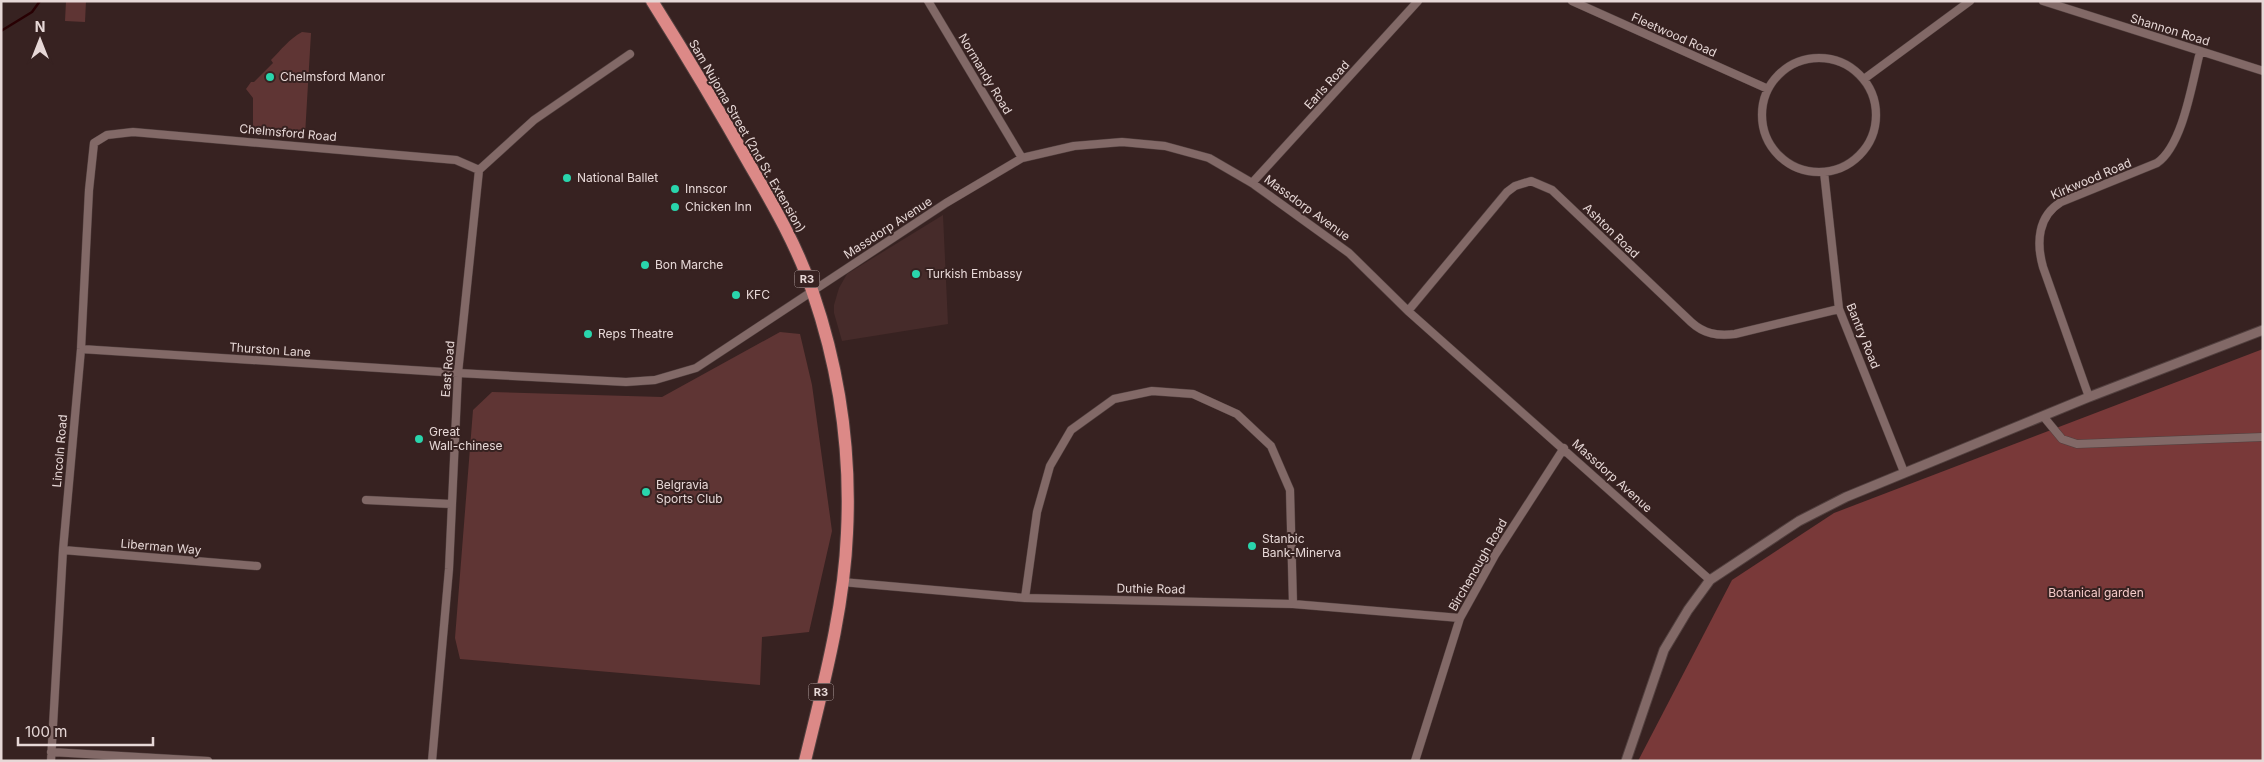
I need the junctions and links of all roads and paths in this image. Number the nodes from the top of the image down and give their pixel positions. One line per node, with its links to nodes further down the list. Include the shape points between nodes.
1 (652, 1): 17 (highway, Sam Nujoma Street (2nd St. Extension) / R3, via 701,78 787,231)
2 (928, 1): 13 (street, Normandy Road)
3 (1418, 1): 16 (street, Earls Road)
4 (1572, 1): 11 (street, Fleetwood Road)
5 (1970, 1): 10 (street)
6 (2043, 1): 7 (street, Shannon Road)
7 (2200, 52): 9 (street, Shannon Road); 23 (street, Kirkwood Road, via 2170,152 2157,163 2061,202 2051,208 2041,228 2043,267)
8 (630, 54): 14 (street, via 534,120)
9 (2263, 71)
10 (1864, 79): 11 (street, via 1832,59 1813,58 1783,70); 15 (street, via 1876,108 1872,138 1853,162)
11 (1768, 89): 15 (street, via 1762,104 1762,119 1764,134 1771,147 1794,167)
12 (94, 143): 14 (street, Chelmsford Road, via 107,135 133,132 456,160); 21 (street, Lincoln Road)
13 (1022, 158): 16 (street, Massdorp Avenue, via 1074,146 1122,142 1165,146 1209,158); 17 (street, Massdorp Avenue, via 946,203)
14 (479, 170): 22 (street, East Road)
15 (1824, 172): 18 (street, Bantry Road)
16 (1252, 183): 19 (street, Massdorp Avenue, via 1349,252)
17 (813, 292): 22 (street, Massdorp Avenue, via 696,368 668,377 626,382); 33 (highway, Sam Nujoma Street (2nd St. Extension) / R3, via 833,366 847,458 847,535)
18 (1839, 309): 19 (street, Ashton Road, via 1735,334 1706,333 1552,190 1531,181 1508,192); 27 (street, Bantry Road)
19 (1408, 311): 26 (street, Massdorp Avenue)
20 (2263, 330): 23 (street)
21 (80, 349): 22 (street, Thurston Lane); 30 (street, Lincoln Road)
22 (458, 373): 29 (street, East Road)
23 (2089, 398): 24 (street)
24 (2043, 416): 25 (street, via 2062,439 2077,444); 27 (street)
25 (2263, 437)
26 (1564, 448): 32 (street, Massdorp Avenue); 36 (street, Birchenough Road, via 1495,555)
27 (1904, 472): 32 (street, via 1804,518)
28 (366, 500): 29 (street)
29 (451, 504): 40 (street, East Road, via 449,569)
30 (63, 550): 31 (street, Liberman Way); 37 (street, Lincoln Road)
31 (257, 566)
32 (1710, 580): 43 (street, via 1664,650)
33 (842, 582): 34 (street, Duthie Road); 41 (highway, Sam Nujoma Street (2nd St. Extension) / R3, via 832,647)
34 (1025, 598): 35 (street, Duthie Road); 35 (street, via 1037,512 1050,466 1071,430 1114,399 1152,392 1193,394 1202,398 1237,414 1271,446 1290,490)
35 (1293, 604): 36 (street, Duthie Road)
36 (1460, 618): 42 (street, Birchenough Road)
37 (51, 752): 38 (street, Lincoln Road); 39 (street)
38 (51, 761)
39 (208, 761)
40 (432, 761)
41 (805, 761)
42 (1415, 761)
43 (1626, 761)

